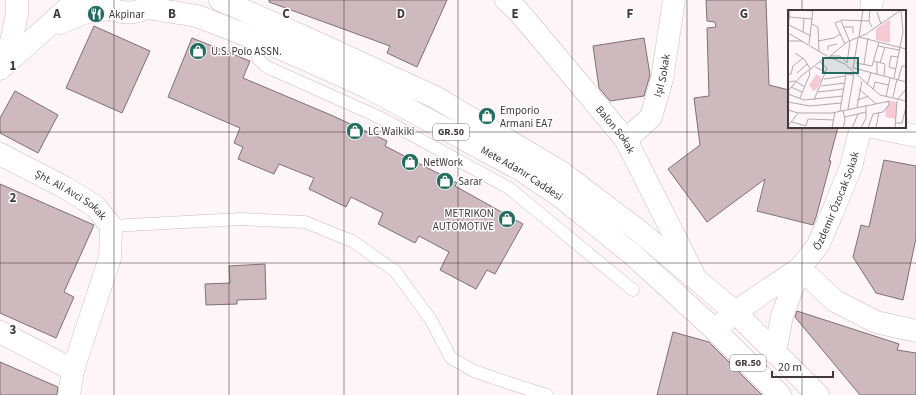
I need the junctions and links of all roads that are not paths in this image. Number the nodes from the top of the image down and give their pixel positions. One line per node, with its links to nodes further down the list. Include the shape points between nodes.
1 (17, 0): 12 (street, via 11,42)
2 (77, 0): 10 (street)
3 (220, 0): 23 (street, Mete Adanır Caddesi / GR.50, via 435,97 495,132 562,172)
4 (506, 0): 17 (street, Balon Sokak)
5 (674, 0): 17 (street, Işıl Sokak, via 662,79 651,117)
6 (872, 0): 9 (street)
7 (105, 4): 8 (street, GR.50, via 122,13 135,12); 10 (street)
8 (151, 4): 11 (street, Mete Adanır Caddesi / GR.50, via 197,16)
9 (871, 10)
10 (46, 29): 13 (street)
11 (251, 37): 19 (street, Mete Adanır Caddesi / GR.50, via 369,88); 20 (lane, via 259,60 267,67 381,118)
12 (0, 64)
13 (0, 69)
14 (861, 128): 22 (street, Özdemir Özocak Sokak, via 851,167 833,211 818,245)
15 (878, 128): 16 (street)
16 (916, 136)
17 (626, 140): 23 (street, Balon Sokak)
18 (0, 154): 21 (street, Şht. Ali Avci Sokak, via 64,187 94,206)
19 (521, 170): 20 (lane); 26 (street, Mete Adanır Caddesi / GR.50, via 561,197 632,254)
20 (509, 188): 24 (lane)
21 (111, 226): 30 (street, Şht. Ali Avci Sokak, via 110,258); 32 (lane, via 240,218 305,222 339,235 395,271 431,320 451,358 474,371)
22 (800, 268): 25 (street, Özdemir Özocak Sokak); 27 (street, via 835,301 876,322); 29 (street, Özdemir Özocak Sokak, via 782,316)
23 (696, 279): 25 (street, Mete Adanır Caddesi / GR.50)
24 (633, 290)
25 (735, 312): 26 (street, Özdemir Özocak Sokak); 29 (street, Mete Adanır Caddesi / GR.50)
26 (715, 330): 33 (street, Mete Adanır Caddesi / GR.50)
27 (916, 331)
28 (0, 332): 30 (street)
29 (775, 353): 34 (street, Mete Adanır Caddesi / GR.50)
30 (73, 370): 31 (street, Şht. Ali Avci Sokak)
31 (69, 395)
32 (547, 395)
33 (780, 395)
34 (818, 395)

